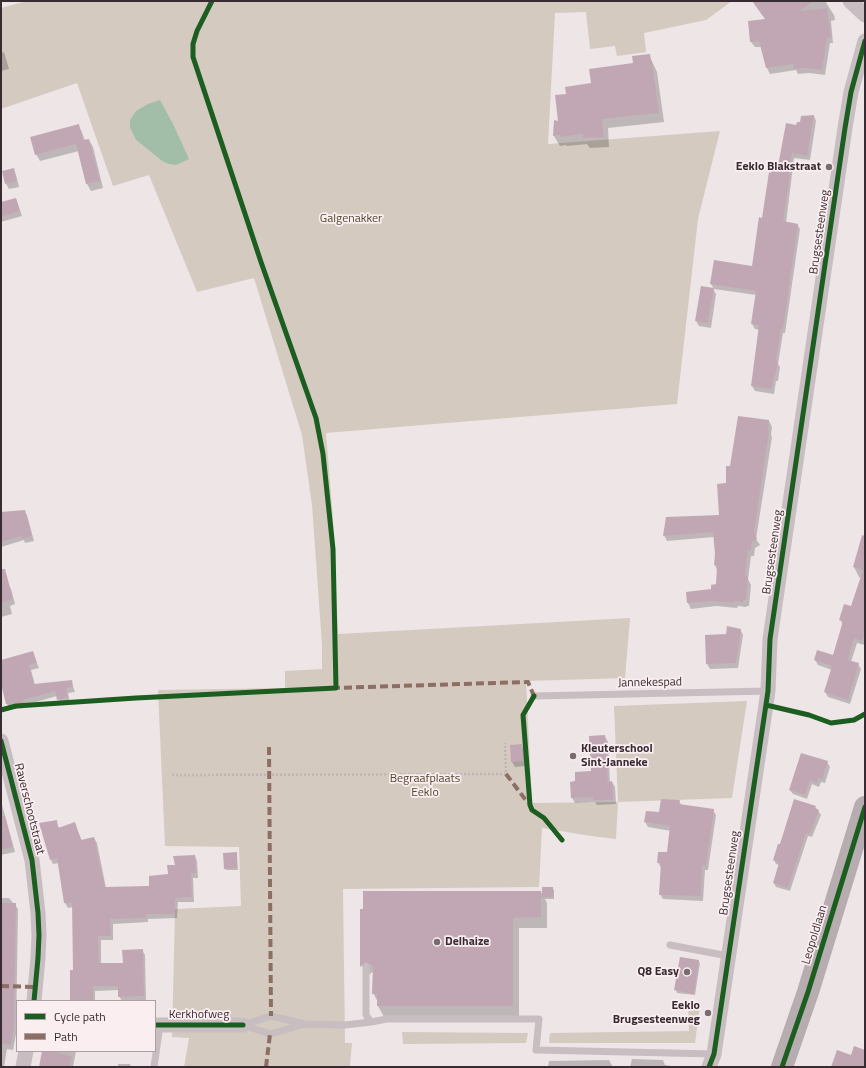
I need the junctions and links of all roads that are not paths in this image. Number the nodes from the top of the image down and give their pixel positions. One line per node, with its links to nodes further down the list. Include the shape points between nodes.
1 (850, 1): 2 (street)
2 (865, 15)
3 (865, 41): 4 (street, Brugsesteenweg, via 851,92 844,136 770,639)
4 (768, 692): 5 (lane, Jannekespad); 9 (street, Brugsesteenweg)
5 (534, 696)
6 (1, 741): 11 (street, Raverschootstraat, via 32,860 39,928)
7 (865, 808): 22 (main road, Leopoldlaan)
8 (670, 945): 9 (lane)
9 (728, 956): 19 (street, Brugsesteenweg)
10 (366, 967): 12 (lane, via 366,1015)
11 (34, 1000)
12 (371, 1022): 13 (lane, via 345,1025); 19 (lane, via 388,1019 539,1019 536,1050)
13 (305, 1024): 15 (lane, via 271,1016); 15 (lane, via 270,1034)
14 (157, 1025): 15 (street, Kerkhofweg); 16 (lane)
15 (243, 1025)
16 (156, 1039)
17 (26, 1052): 20 (street)
18 (155, 1052): 21 (lane)
19 (715, 1061)
20 (23, 1067)
21 (154, 1067)
22 (782, 1067)

